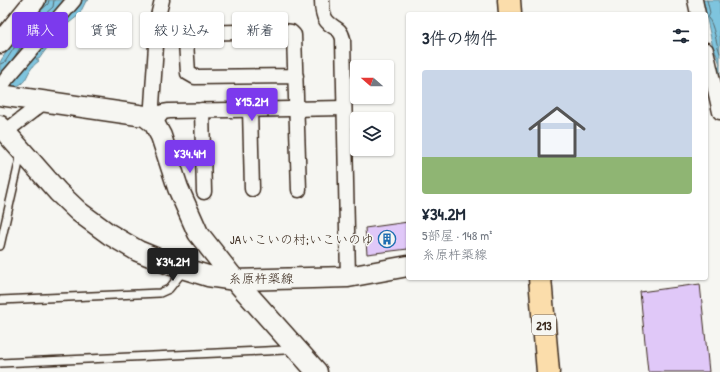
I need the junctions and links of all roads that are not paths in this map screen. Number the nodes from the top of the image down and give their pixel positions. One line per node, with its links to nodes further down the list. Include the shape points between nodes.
1 (35, 0): 9 (main road)
2 (74, 0): 12 (street)
3 (162, 0): 20 (street, via 158,16 152,105)
4 (322, 0): 16 (street, via 326,20 341,32 343,39)
5 (508, 0): 7 (highway)
6 (694, 0): 8 (street)
7 (510, 12)
8 (697, 12)
9 (0, 43)
10 (708, 59): 19 (street)
11 (296, 76): 11 (street, via 294,35 291,32 192,33 186,42 188,73 195,77); 15 (street)
12 (0, 88)
13 (0, 96): 14 (main road)
14 (44, 102): 20 (main road, via 145,116); 21 (street)
15 (297, 108): 16 (street); 17 (street); 24 (street)
16 (344, 108): 29 (street)
17 (250, 109): 18 (street); 23 (street)
18 (202, 110): 20 (street, via 169,110 163,112); 25 (street)
19 (720, 112)
20 (154, 123): 30 (main road, via 198,233)
21 (3, 129): 22 (main road, 糸原杵築線)
22 (22, 152): 26 (lane); 28 (main road, 糸原杵築線, via 79,212 109,234 138,251)
23 (252, 189)
24 (299, 190)
25 (204, 192)
26 (0, 246)
27 (406, 266): 29 (main road, 糸原杵築線)
28 (185, 269): 30 (main road, 糸原杵築線); 32 (lane, via 168,289 160,293)
29 (348, 277): 30 (main road, 糸原杵築線)
30 (235, 280): 33 (main road)
31 (540, 280): 36 (highway, 213)
32 (0, 300)
33 (293, 345): 34 (lane, via 285,350); 35 (main road)
34 (0, 363)
35 (310, 369)
36 (548, 372)

